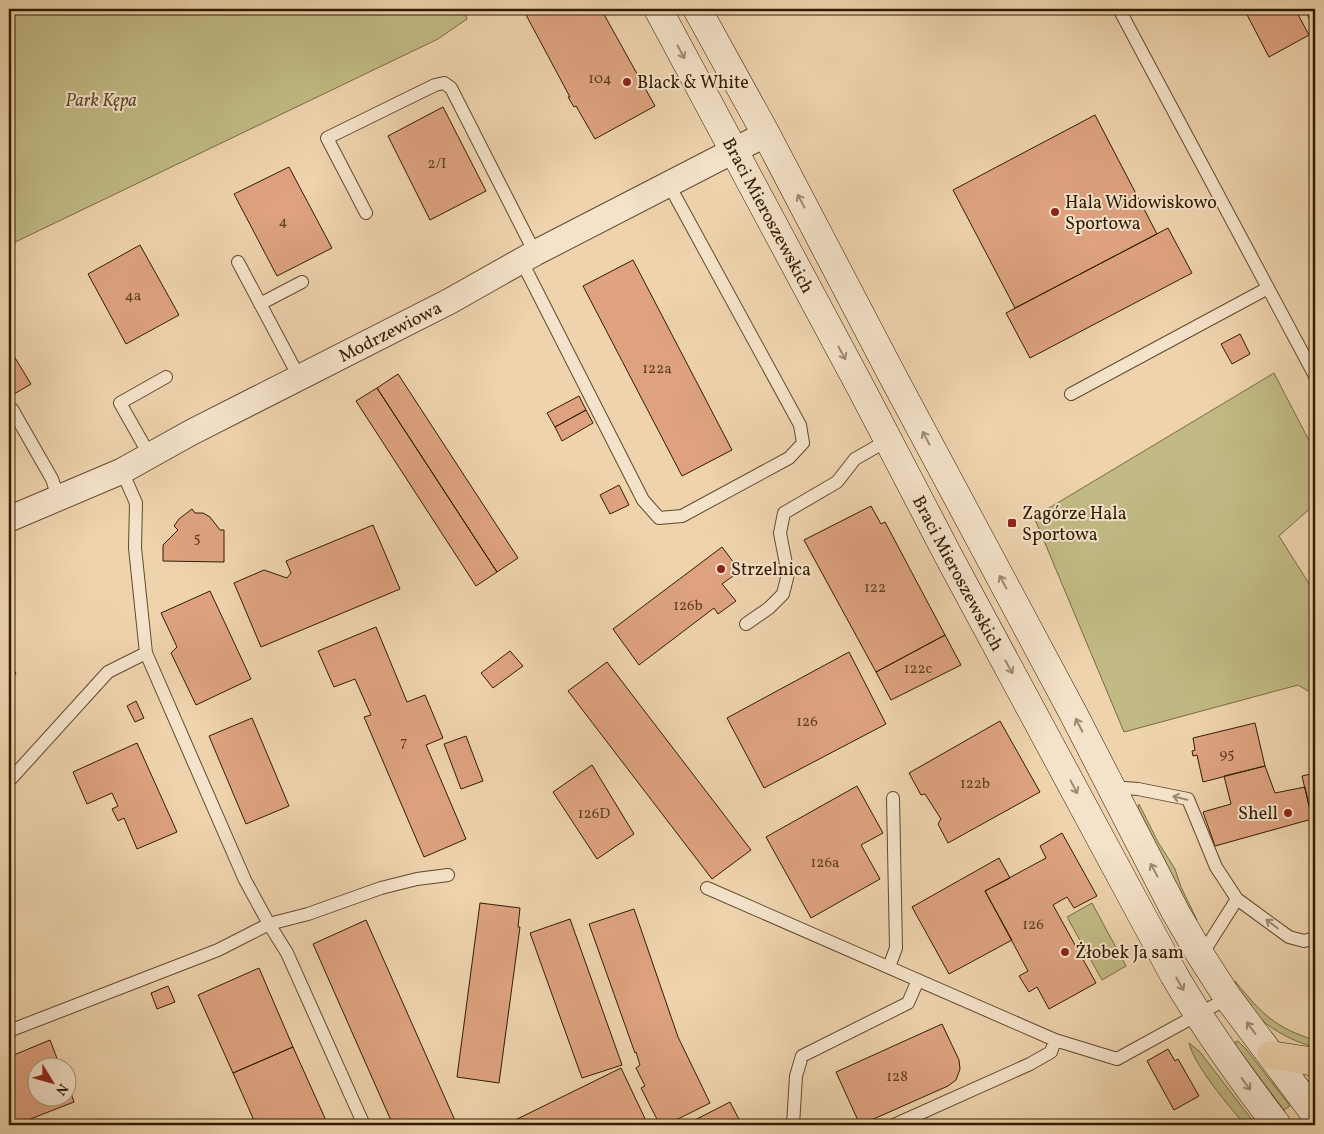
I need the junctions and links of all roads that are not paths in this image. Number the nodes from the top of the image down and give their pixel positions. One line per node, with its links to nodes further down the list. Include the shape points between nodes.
1 (658, 9): 7 (main road, Braci Mieroszewskich, one-way to 7)
2 (697, 9): 6 (main road, Braci Mieroszewskich)
3 (1119, 9): 13 (lane)
4 (1312, 9): 5 (lane)
5 (1315, 16)
6 (766, 134): 7 (street, Modrzewiowa); 28 (main road, Braci Mieroszewskich, one-way to 6)
7 (733, 149): 8 (street, Modrzewiowa); 20 (main road, Braci Mieroszewskich, one-way to 20)
8 (668, 183): 10 (street, Modrzewiowa); 10 (lane, via 800,425 803,442 789,458 682,516 659,518 643,500)
9 (366, 213): 10 (lane, via 326,138 444,83 452,88)
10 (528, 256): 16 (street, Modrzewiowa, via 450,301)
11 (238, 262): 14 (lane)
12 (302, 282): 14 (lane)
13 (1268, 288): 15 (lane); 18 (lane)
14 (260, 304): 16 (lane)
15 (1315, 376)
16 (299, 377): 21 (street, Modrzewiowa)
17 (166, 378): 21 (lane, via 120,403)
18 (1071, 394)
19 (12, 409): 23 (lane, via 52,479)
20 (888, 440): 25 (lane, via 855,459 837,482 784,513 780,533 788,574 783,594); 39 (main road, Braci Mieroszewskich, one-way to 39)
21 (150, 456): 22 (street, Modrzewiowa)
22 (122, 470): 23 (street, Modrzewiowa); 26 (lane, via 136,503 135,548)
23 (58, 497): 24 (street, Modrzewiowa)
24 (9, 519)
25 (746, 624)
26 (146, 653): 27 (lane, via 108,672); 33 (lane, via 245,880)
27 (9, 781)
28 (1110, 787): 32 (lane, one-way to 28, via 1216,867 1188,799); 35 (main road, Braci Mieroszewskich, one-way to 28)
29 (893, 798): 36 (lane, via 896,948)
30 (448, 875): 33 (lane, via 381,888)
31 (707, 888): 36 (lane)
32 (1237, 899): 34 (lane, one-way to 32, via 1304,941 1289,937); 35 (lane)
33 (269, 924): 40 (lane, via 218,950); 45 (lane, via 288,953)
34 (1315, 938)
35 (1201, 956): 38 (main road, Braci Mieroszewskich)
36 (889, 967): 37 (lane)
37 (918, 980): 41 (lane); 46 (lane, via 908,1003 802,1056 796,1076)
38 (1228, 998): 39 (lane); 42 (main road, Braci Mieroszewskich, one-way to 38)
39 (1198, 1016): 41 (lane, via 1117,1060); 48 (main road, Braci Mieroszewskich, one-way to 48)
40 (9, 1031)
41 (1055, 1040): 47 (lane, via 1051,1052 1030,1064)
42 (1271, 1055): 43 (main road); 44 (main road, Braci Mieroszewskich)
43 (1315, 1062)
44 (1314, 1112)
45 (364, 1125)
46 (792, 1125)
47 (894, 1125)
48 (1277, 1125)

